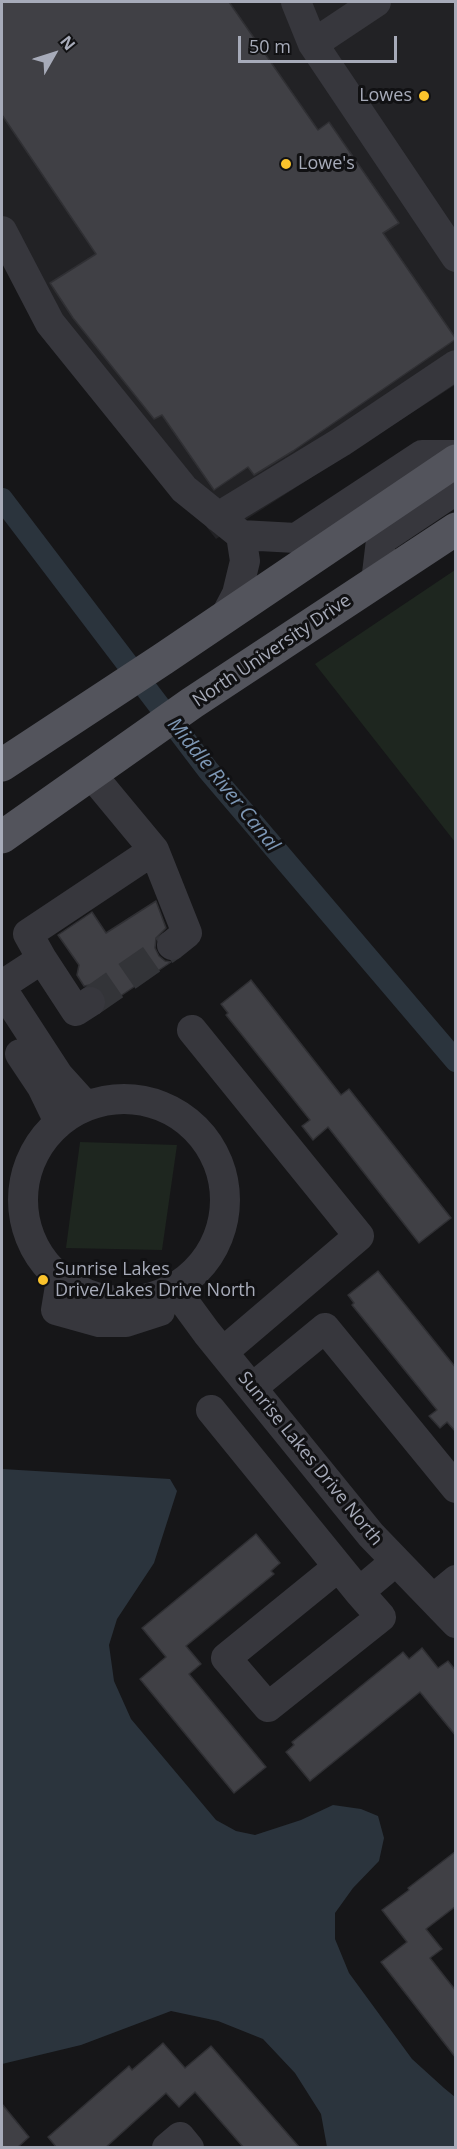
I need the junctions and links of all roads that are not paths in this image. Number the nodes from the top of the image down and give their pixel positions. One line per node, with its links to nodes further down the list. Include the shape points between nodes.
1 (296, 2): 3 (street)
2 (376, 2): 3 (street)
3 (313, 44): 5 (street)
4 (2, 231): 10 (street, via 50,323 184,489)
5 (456, 257)
6 (456, 365): 10 (street, via 341,442)
7 (456, 455): 10 (street, via 422,455 296,538)
8 (456, 460): 13 (main road)
9 (456, 478): 12 (street, via 450,494 381,540)
10 (230, 526): 13 (street, via 245,561 237,594)
11 (456, 529): 12 (main road, North University Drive)
12 (376, 582): 15 (main road, North University Drive)
13 (225, 617): 14 (main road)
14 (2, 765)
15 (91, 774): 16 (main road, North University Drive); 17 (street)
16 (2, 837)
17 (154, 850): 18 (street, via 187,933); 19 (street, via 27,934)
18 (172, 945)
19 (42, 959): 20 (street); 21 (street, via 75,1011)
20 (2, 987): 24 (street, via 58,1075)
21 (90, 1002)
22 (2, 1027): 25 (street, via 42,1087)
23 (192, 1030): 28 (street, via 359,1236)
24 (86, 1106): 25 (street); 27 (street, via 136,1099 160,1106 201,1135 215,1156 223,1180 225,1205 220,1230 210,1253 194,1273)
25 (59, 1122): 26 (street)
26 (13, 1182): 27 (street, via 29,1235 42,1260 61,1280 87,1295 117,1301 146,1299)
27 (169, 1290): 28 (street, Sunrise Lakes Drive North)
28 (223, 1352): 29 (street, Sunrise Lakes Drive North)
29 (252, 1388): 31 (street, via 325,1328); 32 (street, Sunrise Lakes Drive North)
30 (211, 1410): 33 (street)
31 (456, 1488)
32 (396, 1561): 35 (street); 36 (street, Sunrise Lakes Drive North)
33 (338, 1567): 35 (street); 35 (street, via 226,1658 268,1707 381,1617)
34 (456, 1580): 36 (street)
35 (358, 1592)
36 (433, 1599): 37 (street, Sunrise Lakes Drive North)
37 (456, 1623)
38 (167, 2148): 39 (street, via 180,2137)
39 (189, 2148)

